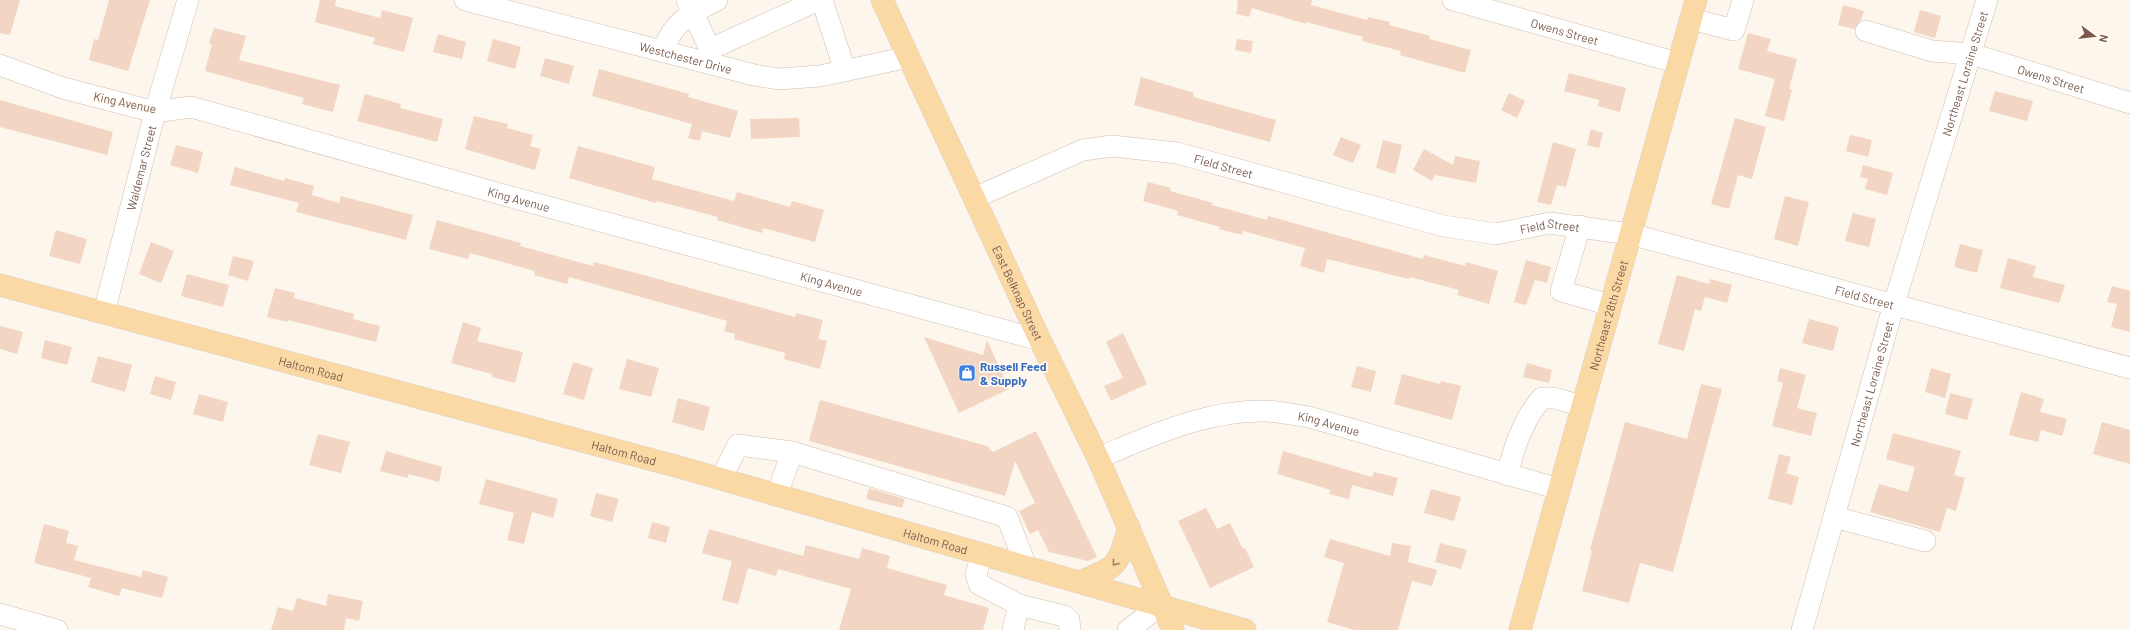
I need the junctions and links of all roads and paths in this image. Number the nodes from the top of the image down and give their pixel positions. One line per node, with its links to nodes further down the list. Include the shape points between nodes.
1 (188, 0): 20 (street, Waldemar Street)
2 (465, 0): 12 (street, Westchester Drive)
3 (717, 0): 9 (street)
4 (820, 0): 15 (street); 18 (street)
5 (882, 0): 14 (main road, East Belknap Street)
6 (1453, 0): 16 (street, Owens Street)
7 (1743, 0): 10 (street, via 1734,30)
8 (1987, 0): 13 (street, Northeast Loraine Street)
9 (690, 6): 12 (street, via 665,43); 15 (street)
10 (1694, 9): 16 (main road, Northeast 28th Street)
11 (1866, 31): 13 (street, Owens Street, via 1932,51)
12 (663, 52): 15 (street, Westchester Drive)
13 (1972, 54): 19 (street, Owens Street); 25 (street, Northeast Loraine Street)
14 (909, 56): 18 (street, Westchester Drive); 21 (main road, East Belknap Street)
15 (711, 57): 18 (street, Westchester Drive, via 754,75 779,79 820,76)
16 (1678, 63): 23 (main road, Northeast 28th Street)
17 (0, 65): 20 (street, King Avenue, via 62,88)
18 (845, 70)
19 (2130, 103)
20 (155, 112): 27 (street, Waldemar Street); 28 (street, King Avenue, via 191,107 504,195)
21 (974, 198): 22 (street, Field Street, via 1083,150 1112,146 1177,153 1444,226 1496,234 1550,223); 28 (main road, East Belknap Street)
22 (1580, 226): 23 (street, Field Street); 26 (street, via 1561,291)
23 (1630, 234): 25 (street, Field Street); 26 (main road, Northeast 28th Street)
24 (0, 285): 27 (main road, Haltom Road)
25 (1894, 304): 29 (street, Field Street); 37 (street, Northeast Loraine Street)
26 (1610, 305): 30 (main road, Northeast 28th Street)
27 (104, 313): 34 (main road, Haltom Road)
28 (1040, 340): 32 (main road, East Belknap Street)
29 (2130, 368)
30 (1582, 406): 33 (street, via 1554,398 1542,398 1524,424); 35 (main road, Northeast 28th Street)
31 (792, 452): 34 (street, via 738,445); 36 (street); 41 (street, via 1006,517)
32 (1098, 458): 33 (street, King Avenue, via 1169,428 1228,413 1267,411 1309,417); 38 (main road, East Belknap Street)
33 (1507, 475): 35 (street, King Avenue)
34 (721, 479): 36 (main road, Haltom Road)
35 (1559, 489): 52 (main road, Northeast 28th Street)
36 (777, 495): 40 (main road, Haltom Road)
37 (1834, 517): 39 (street); 53 (street, Northeast Loraine Street)
38 (1129, 527): 42 (main road, one-way to 42, via 1118,562 1110,569); 44 (main road, East Belknap Street)
39 (1925, 541)
40 (982, 554): 41 (main road, Haltom Road); 43 (street, via 976,574 979,584)
41 (1026, 566): 42 (main road, Haltom Road)
42 (1080, 582): 44 (main road, Haltom Road)
43 (1019, 605): 47 (street); 48 (street, via 1064,616 1069,620)
44 (1161, 605): 49 (street); 50 (main road, East Belknap Street); 51 (main road, Haltom Road)
45 (0, 614): 46 (street)
46 (57, 630)
47 (1013, 630)
48 (1070, 630)
49 (1128, 630)
50 (1174, 630)
51 (1245, 630)
52 (1520, 630)
53 (1802, 630)

